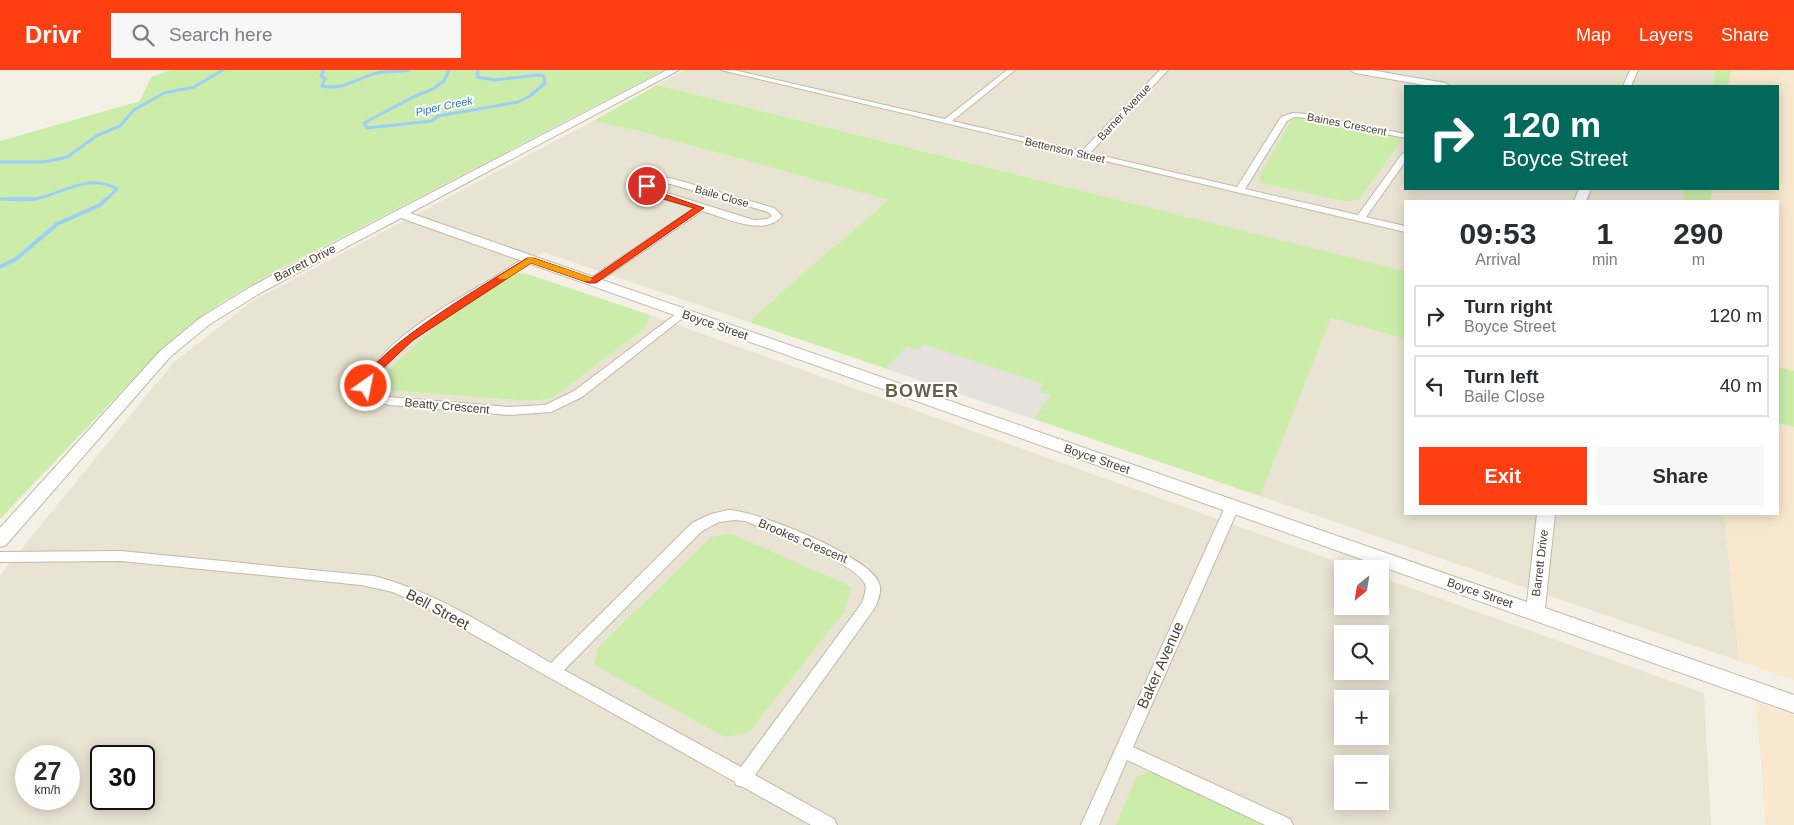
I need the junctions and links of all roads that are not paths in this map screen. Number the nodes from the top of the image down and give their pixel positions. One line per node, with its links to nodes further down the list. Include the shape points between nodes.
1 (674, 70): 16 (street, Barrett Drive)
2 (725, 70): 10 (street, Bettenson Street)
3 (998, 70): 7 (street)
4 (1164, 70): 12 (street, Barner Avenue)
5 (1355, 70): 8 (street)
6 (1634, 70): 9 (street)
7 (1010, 71): 10 (street)
8 (1439, 85)
9 (1627, 85)
10 (946, 122): 12 (street, Bettenson Street)
11 (1404, 136): 14 (street, Baines Crescent, via 1308,116 1289,116)
12 (1084, 154): 14 (street, Bettenson Street)
13 (1404, 157): 17 (street)
14 (1239, 191): 17 (street, Bettenson Street)
15 (700, 208): 15 (street, Baile Close, via 754,223 770,222 777,216 771,210 671,181 660,180 647,186 650,192); 20 (street, Baile Close)
16 (401, 214): 19 (street, Boyce Street); 24 (street, Barrett Drive, via 257,289 189,333 155,365)
17 (1360, 219): 18 (street, Bettenson Street)
18 (1404, 229)
19 (530, 260): 20 (street, Boyce Street); 21 (street, Beatty Crescent, via 410,338 372,373 366,386 369,392 389,401 509,411 547,409 578,394)
20 (593, 281): 21 (street, Boyce Street)
21 (684, 314): 22 (street, Boyce Street)
22 (1232, 507): 26 (street, Boyce Street); 29 (street, Baker Avenue)
23 (1546, 515): 26 (street, Barrett Drive)
24 (0, 540)
25 (0, 557): 27 (street, Bell Street, via 121,556 378,582 411,592)
26 (1534, 612): 28 (street, Boyce Street)
27 (552, 672): 30 (street, Bell Street); 30 (street, Brookes Crescent, via 697,527 718,516 737,514 748,517 848,560 867,574 872,582 868,605)
28 (1794, 704)
29 (1123, 750): 32 (street, Baker Avenue); 33 (street)
30 (742, 778): 31 (street, Bell Street)
31 (828, 825)
32 (1090, 825)
33 (1284, 825)

